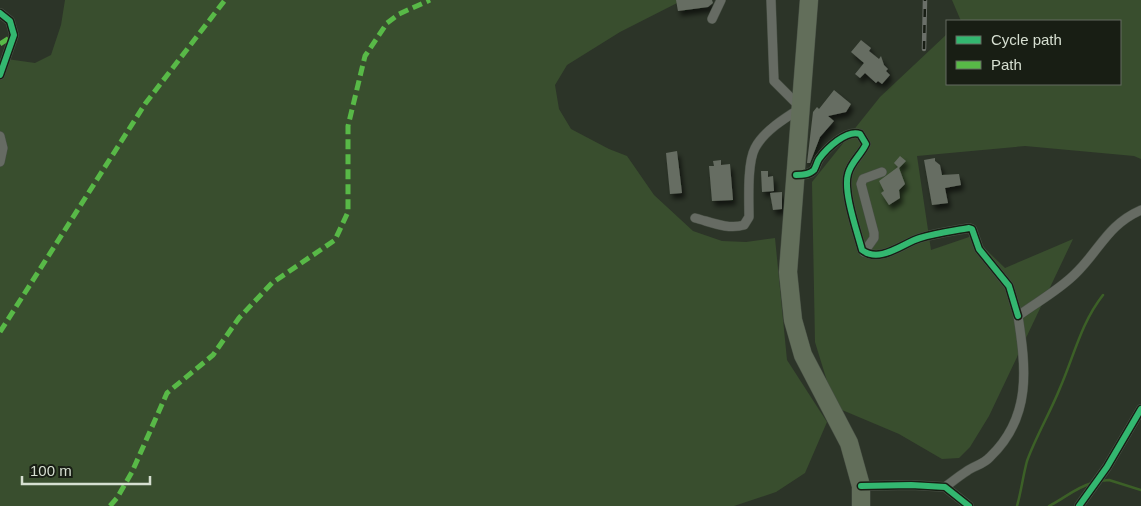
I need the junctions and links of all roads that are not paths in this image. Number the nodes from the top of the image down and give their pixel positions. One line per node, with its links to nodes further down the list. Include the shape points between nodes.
1 (721, 0): 5 (street)
2 (771, 0): 7 (street, via 774,81)
3 (809, 0): 7 (highway)
4 (0, 13): 6 (street, via 10,21 14,35)
5 (712, 19)
6 (0, 75)
7 (801, 108): 11 (highway); 13 (street, via 779,122 755,148 751,160 749,217 744,225 726,226)
8 (0, 136): 9 (street, via 3,148)
9 (0, 162)
10 (882, 172): 14 (street, via 863,179 861,184 874,233)
11 (796, 175): 14 (street, via 814,170 825,153 849,134 855,132 865,139 866,144 847,175 847,190); 17 (highway, via 788,272 793,320 804,355 849,443)
12 (1141, 210): 15 (street, via 1112,228 1075,274)
13 (695, 218)
14 (864, 252): 15 (street, via 892,252 917,239 969,228 979,249 1009,286)
15 (1018, 316): 18 (street, via 1026,364 1022,398 1013,427 989,459)
16 (1141, 408): 21 (street)
17 (861, 486): 18 (street); 19 (highway)
18 (945, 487): 20 (street)
19 (861, 506)
20 (969, 506)
21 (1080, 506)

